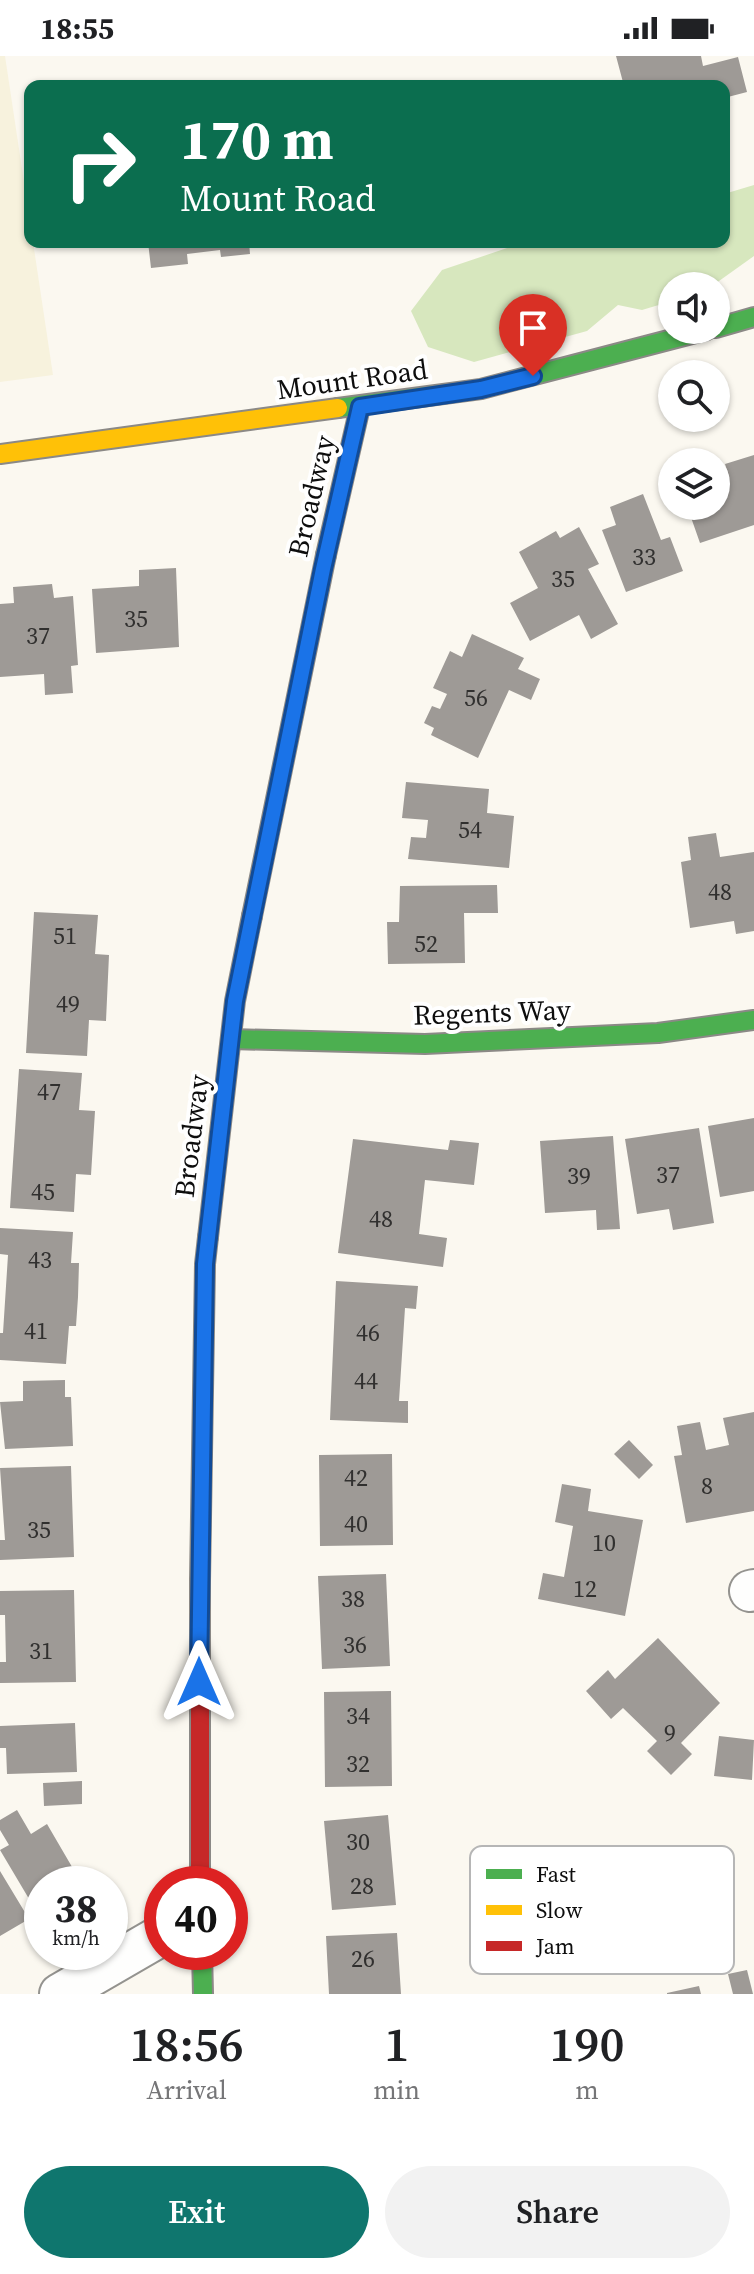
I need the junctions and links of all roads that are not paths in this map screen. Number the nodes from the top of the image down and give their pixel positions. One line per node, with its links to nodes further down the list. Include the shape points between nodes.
1 (754, 317): 2 (street)
2 (730, 324)
3 (658, 343): 4 (street, Mount Road, via 481,389)
4 (360, 407): 5 (street, Mount Road); 7 (street, Broadway)
5 (0, 454)
6 (754, 1020): 7 (street, Regents Way, via 658,1033 425,1044)
7 (231, 1039): 8 (street, Broadway, via 205,1264)
8 (200, 1866)
9 (144, 1945): 11 (street)
10 (202, 1970): 12 (street)
11 (60, 1994)
12 (203, 1994)

